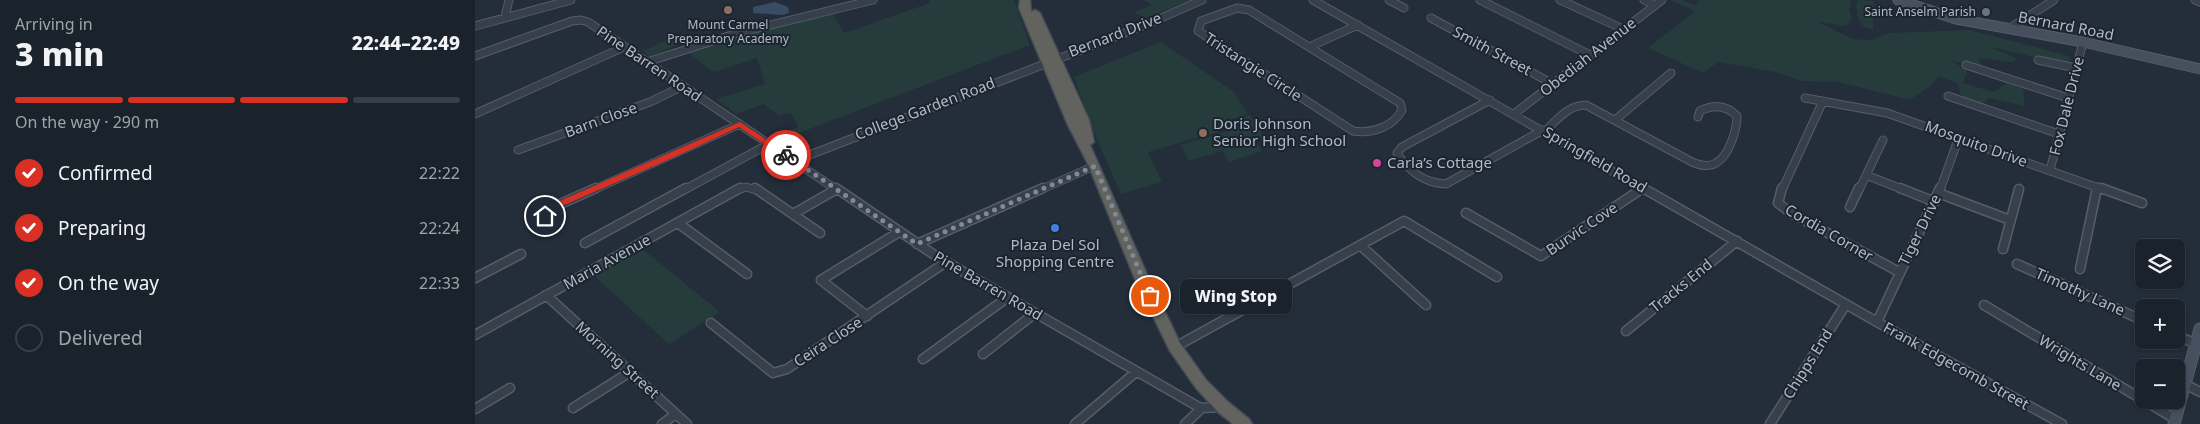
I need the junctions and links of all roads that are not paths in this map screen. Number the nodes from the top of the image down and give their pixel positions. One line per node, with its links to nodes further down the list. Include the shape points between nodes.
1 (509, 0): 18 (street)
2 (571, 0): 18 (street)
3 (873, 0): 31 (street, via 738,33)
4 (1025, 0): 29 (highway, via 1024,8)
5 (1202, 0): 29 (street, Bernard Drive)
6 (1313, 0): 20 (street, Springfield Road)
7 (1389, 0): 17 (street)
8 (1480, 0): 27 (street)
9 (1560, 0): 23 (street)
10 (1644, 0): 16 (street)
11 (1662, 0): 16 (street, Obediah Avenue)
12 (1898, 0): 22 (main road, Bernard Road, via 1956,19)
13 (2195, 0): 15 (street)
14 (2051, 1): 22 (street)
15 (2200, 2)
16 (1655, 5): 23 (street, Obediah Avenue)
17 (1405, 8)
18 (505, 17): 21 (street)
19 (1431, 18): 36 (street, Smith Street)
20 (1358, 25): 26 (street); 41 (street, Springfield Road)
21 (475, 26)
22 (2010, 28): 24 (main road, Bernard Road)
23 (1623, 30): 27 (street, Obediah Avenue)
24 (2083, 42): 33 (street, Fox Dale Drive); 34 (main road, Bernard Road)
25 (624, 47): 28 (street, Pine Barren Road, via 581,20); 31 (street, Pine Barren Road); 43 (street)
26 (1309, 47): 26 (street, Tristangie Circle, via 1400,103 1402,110 1398,118 1371,132 1353,131 1201,34 1197,28 1201,21 1237,8 1245,9)
27 (1590, 55): 36 (street, Obediah Avenue)
28 (475, 56)
29 (1051, 60): 54 (street, College Garden Road); 55 (highway, via 1073,123)
30 (2038, 60): 33 (street)
31 (647, 62): 37 (street, Pine Barren Road)
32 (1965, 65): 40 (street)
33 (2076, 68): 40 (street, Fox Dale Drive)
34 (2198, 69)
35 (1671, 73): 46 (street)
36 (1553, 84): 44 (street, Obediah Avenue)
37 (683, 86): 47 (street, Pine Barren Road); 53 (street, Barn Close, via 650,102)
38 (1948, 96): 49 (street)
39 (1805, 98): 42 (street, Mosquito Drive)
40 (2068, 98): 49 (street, Fox Dale Drive)
41 (1489, 100): 44 (street, Springfield Road); 48 (street, via 1403,147 1397,153 1401,162 1429,181 1446,184)
42 (1823, 101): 50 (street, Mosquito Drive, via 1887,113); 81 (street, Cordia Corner, via 1778,203 1791,214)
43 (475, 114)
44 (1514, 114): 48 (street, Springfield Road)
45 (1698, 117): 46 (street, via 1700,111 1716,105 1729,108 1737,116 1738,124 1723,157 1714,165 1692,162)
46 (1615, 120): 48 (street, via 1586,105 1579,105)
47 (740, 124): 52 (street, Pine Barren Road); 64 (street)
48 (1544, 131): 59 (street, Springfield Road)
49 (2059, 134): 56 (street, Fox Dale Drive)
50 (1959, 137): 56 (street, Mosquito Drive); 62 (street, Tiger Drive)
51 (1883, 140): 57 (street)
52 (769, 144): 54 (street, Pine Barren Road); 73 (street)
53 (519, 150)
54 (794, 161): 61 (street, Pine Barren Road)
55 (1094, 165): 74 (street); 99 (highway)
56 (2051, 170): 58 (street, Mosquito Drive)
57 (1865, 175): 62 (street); 65 (street)
58 (2097, 187): 63 (street, Mosquito Drive); 80 (street)
59 (1644, 188): 66 (street, Burvic Cove, via 1541,256); 72 (street, Springfield Road)
60 (2019, 189): 68 (street)
61 (835, 190): 67 (street); 71 (street, Pine Barren Road)
62 (1937, 197): 68 (street); 81 (street, Tiger Drive)
63 (2142, 203)
64 (558, 205)
65 (1850, 207)
66 (1466, 213)
67 (793, 214): 69 (street, Maria Avenue, via 754,188 746,187); 70 (street)
68 (2010, 220): 76 (street)
69 (678, 223): 82 (street); 85 (street, Maria Avenue)
70 (820, 232)
71 (899, 232): 74 (street, Pine Barren Road); 91 (street, via 821,280)
72 (1737, 241): 87 (street, Springfield Road); 95 (street, Tracks End)
73 (585, 243)
74 (917, 244): 78 (street, Pine Barren Road)
75 (1360, 245): 83 (street, via 1404,221); 88 (street); 99 (street)
76 (2003, 249)
77 (521, 254): 84 (street)
78 (947, 262): 86 (street, Pine Barren Road); 91 (street, Ceira Close)
79 (2017, 264): 92 (street, Timothy Lane)
80 (2080, 269)
81 (1899, 272): 93 (street, Tiger Drive)
82 (747, 274)
83 (1497, 277)
84 (475, 278)
85 (546, 296): 96 (street, Maria Avenue); 102 (street, Morning Street)
86 (1008, 297): 90 (street, Pine Barren Road); 101 (street)
87 (1846, 304): 93 (street, Springfield Road); 119 (street, Chipps End)
88 (1426, 305)
89 (1984, 305): 113 (street, Wrights Lane)
90 (1035, 313): 100 (street); 103 (street, Pine Barren Road)
91 (867, 316): 94 (street, Ceira Close, via 787,369 773,372)
92 (2135, 316)
93 (1877, 322): 120 (street, Frank Edgecomb Street)
94 (711, 323)
95 (1626, 331)
96 (475, 335)
97 (2185, 335): 98 (street)
98 (2199, 335): 104 (main road)
99 (1175, 347): 107 (highway, via 1201,384)
100 (983, 354)
101 (923, 360)
102 (630, 372): 108 (street); 112 (street, Morning Street)
103 (1136, 372): 109 (street, Pine Barren Road); 116 (street)
104 (2185, 384): 106 (street)
105 (510, 388): 110 (street)
106 (2200, 392)
107 (1223, 407): 109 (street); 118 (highway)
108 (573, 408)
109 (1201, 408): 117 (street)
110 (475, 409)
111 (2178, 409): 113 (main road)
112 (676, 414): 114 (street); 115 (street, Morning Street)
113 (2175, 422)
114 (662, 424)
115 (687, 424)
116 (1075, 424)
117 (1185, 424)
118 (1244, 424)
119 (1770, 424)
120 (2062, 424)

